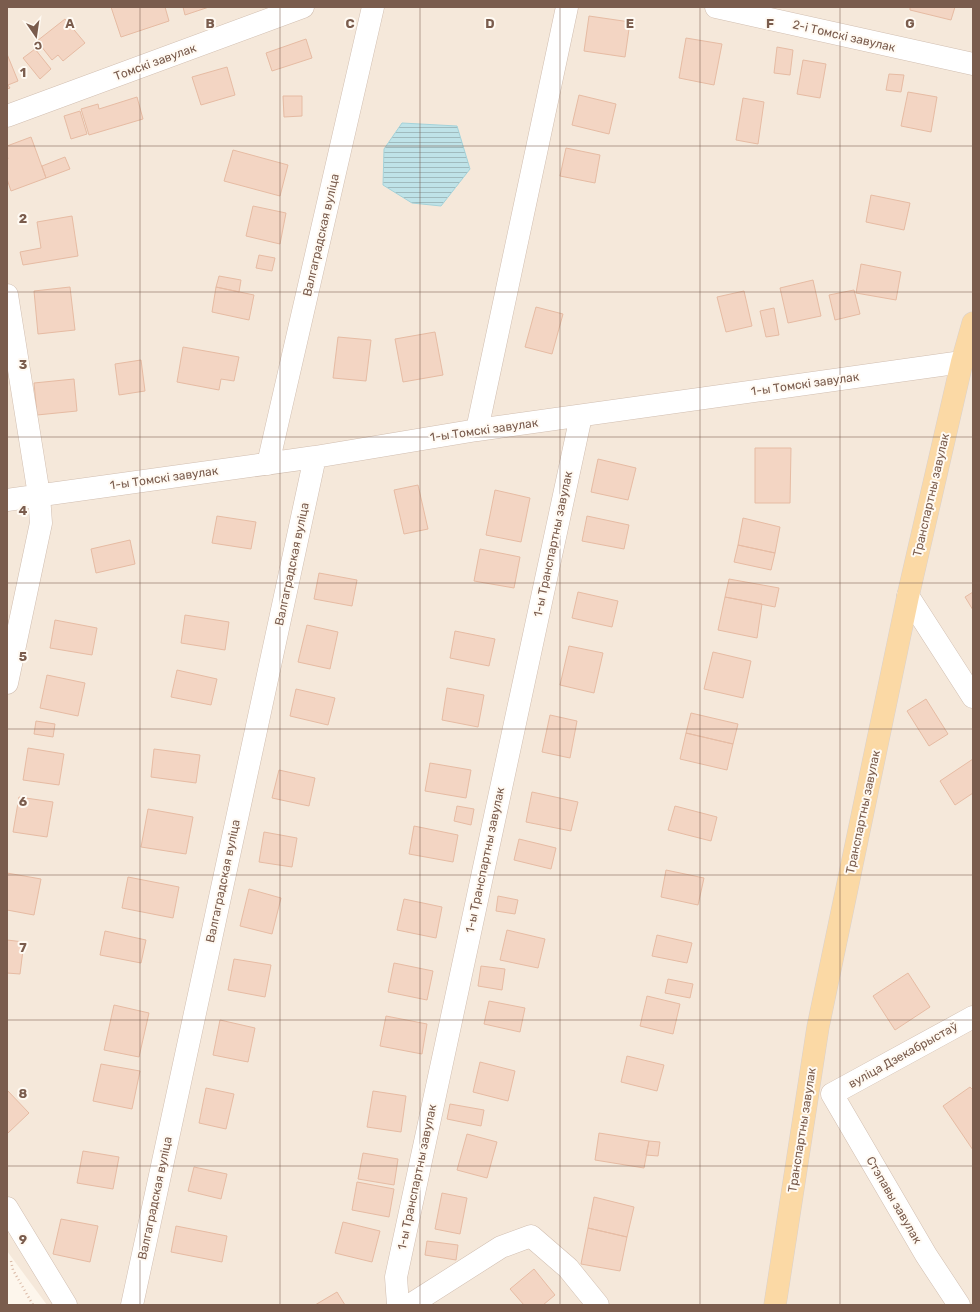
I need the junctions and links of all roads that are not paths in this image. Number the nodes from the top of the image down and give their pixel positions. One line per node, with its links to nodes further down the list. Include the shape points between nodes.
1 (303, 7): 6 (street, Томскі завулак)
2 (373, 7): 13 (street, Валгаградская вуліца)
3 (567, 7): 11 (street)
4 (716, 7): 5 (street, 2-і Томскі завулак)
5 (973, 64)
6 (7, 116)
7 (7, 295): 14 (street)
8 (973, 323): 9 (main road, Транспартны завулак)
9 (962, 362): 10 (street, 1-ы Томскі завулак); 16 (main road, Транспартны завулак)
10 (580, 416): 11 (street, 1-ы Томскі завулак); 25 (street, 1-ы Транспартны завулак, via 396,1277)
11 (477, 430): 12 (street, 1-ы Томскі завулак)
12 (315, 457): 13 (street, 1-ы Томскі завулак); 24 (street, Валгаградская вуліца)
13 (268, 464): 14 (street, 1-ы Томскі завулак)
14 (39, 495): 15 (street, 1-ы Томскі завулак); 17 (street, via 41,523)
15 (7, 500)
16 (908, 596): 18 (street); 20 (main road, Транспартны завулак, via 818,1027)
17 (7, 683)
18 (973, 696)
19 (973, 1017): 21 (street, вуліца Дзекабрыстаў)
20 (808, 1091): 21 (street); 28 (main road, Транспартны завулак)
21 (832, 1094): 29 (street, Стэпавы завулак, via 926,1256)
22 (7, 1208): 23 (street)
23 (66, 1305)
24 (132, 1305)
25 (398, 1305)
26 (410, 1305): 27 (street, via 501,1247 532,1236 568,1268)
27 (598, 1305)
28 (776, 1305)
29 (958, 1305)

